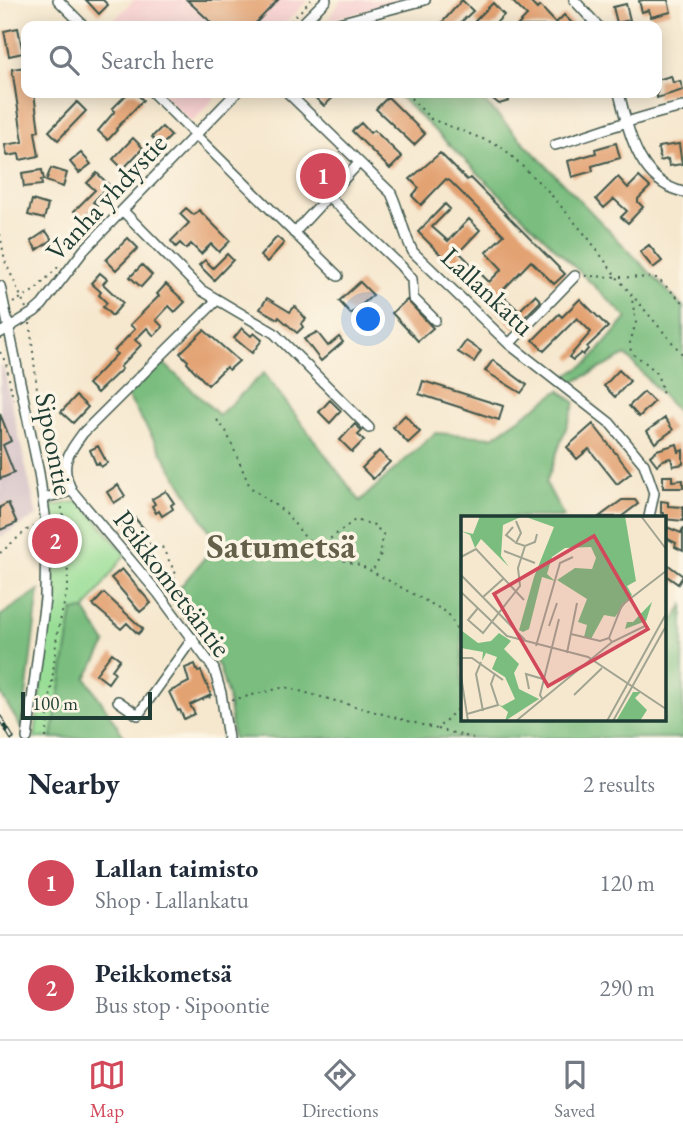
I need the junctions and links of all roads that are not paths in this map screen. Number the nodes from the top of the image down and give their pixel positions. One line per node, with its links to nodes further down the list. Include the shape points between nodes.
1 (58, 0): 5 (street)
2 (326, 0): 6 (street)
3 (425, 0): 7 (street)
4 (574, 0): 8 (street)
5 (79, 21)
6 (305, 21)
7 (346, 21)
8 (593, 21)
9 (158, 98): 15 (street)
10 (231, 98): 15 (street, Vanha yhdystie)
11 (293, 98): 17 (street, Lallankatu)
12 (620, 98): 14 (street)
13 (683, 107): 14 (street)
14 (627, 120): 16 (street); 18 (street, via 643,166 657,181)
15 (196, 133): 20 (street, Vanha yhdystie); 21 (street)
16 (555, 145)
17 (359, 163): 19 (street); 28 (street, Lallankatu, via 391,193 413,251)
18 (683, 192)
19 (329, 197): 21 (street); 26 (street, via 401,266 412,279 413,298)
20 (122, 211): 25 (street, via 201,290); 27 (street, Vanha yhdystie, via 41,305)
21 (294, 233): 22 (street)
22 (338, 276)
23 (576, 276): 28 (street)
24 (0, 286): 27 (street, Sipoontie)
25 (217, 300): 29 (street, via 274,333); 30 (street, via 83,433 64,467)
26 (435, 320)
27 (4, 331): 31 (street, Sipoontie)
28 (509, 344): 32 (street, Lallankatu, via 610,423 644,464 654,493)
29 (369, 428)
30 (72, 491): 31 (street); 33 (street, Peikkometsäntie)
31 (44, 498): 35 (street, Sipoontie, via 45,599)
32 (649, 516)
33 (193, 638): 34 (street, via 138,715); 36 (street, Peikkometsäntie, via 214,669)
34 (118, 701)
35 (27, 738)
36 (228, 738)

